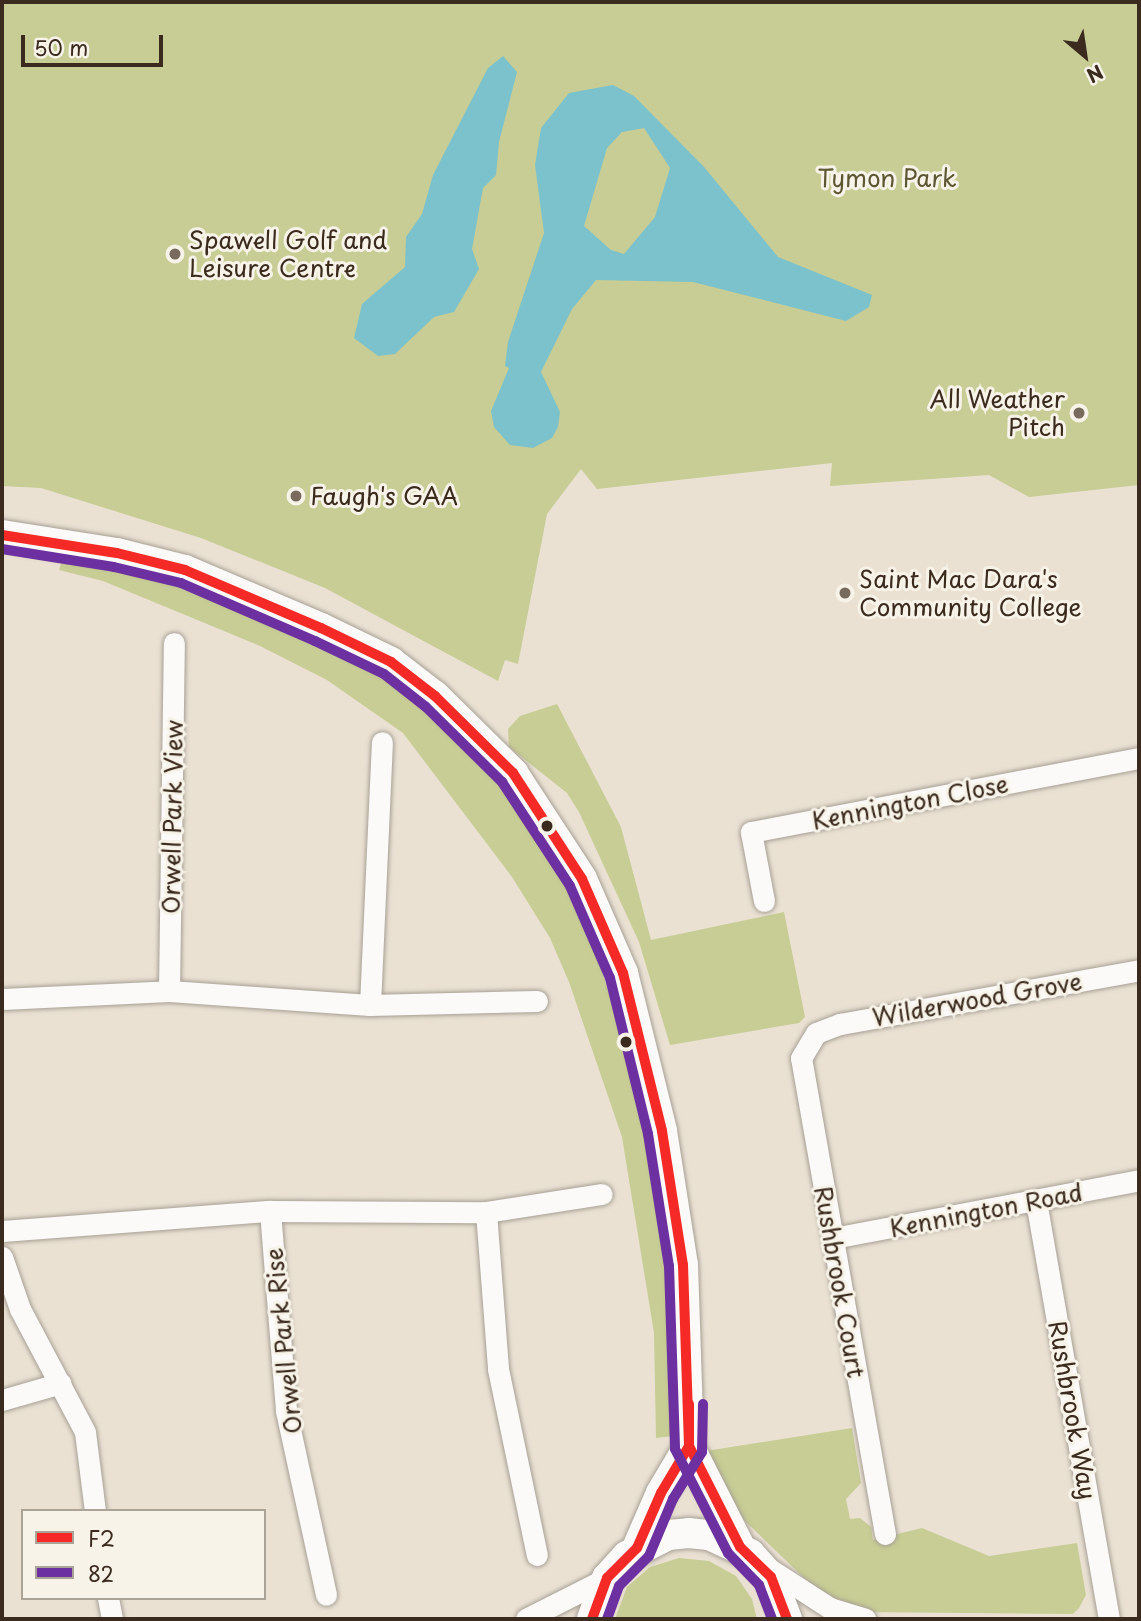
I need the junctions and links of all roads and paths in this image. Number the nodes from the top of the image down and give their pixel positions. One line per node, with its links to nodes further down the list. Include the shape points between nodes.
1 (2, 535): 22 (street, via 117,553 185,570 321,628 391,662 435,696 513,773 582,879 623,973 644,1051 683,1265)
2 (174, 643): 7 (street, Orwell Park View)
3 (382, 742): 10 (street)
4 (1139, 758): 5 (street, Kennington Close, via 751,832)
5 (764, 901)
6 (1139, 970): 11 (street, Wilderwood Grove)
7 (169, 991): 8 (street); 10 (street)
8 (2, 999)
9 (537, 1001): 10 (street)
10 (370, 1005)
11 (816, 1032): 18 (street, Rushbrook Court, via 801,1058)
12 (1139, 1180): 14 (street, Kennington Road)
13 (602, 1194): 16 (street, Orwell Park Rise)
14 (1036, 1201): 18 (street, Kennington Road); 36 (street, Rushbrook Way)
15 (270, 1211): 16 (street, Orwell Park Rise); 17 (street, Orwell Park Rise); 29 (street, Orwell Park Rise, via 286,1411)
16 (486, 1212): 26 (street, via 498,1369)
17 (2, 1230)
18 (833, 1238): 24 (street, Rushbrook Court)
19 (2, 1257): 20 (street, via 20,1309)
20 (61, 1383): 21 (street); 23 (street, via 85,1432)
21 (2, 1400)
22 (690, 1446): 25 (street, via 661,1493); 27 (street)
23 (95, 1509)
24 (885, 1534)
25 (638, 1548): 27 (street, via 689,1533); 28 (street)
26 (537, 1555)
27 (750, 1555): 34 (street, via 780,1591); 35 (street, via 830,1608)
28 (607, 1578): 32 (street); 33 (street)
29 (326, 1595)
30 (108, 1600): 31 (street)
31 (112, 1619)
32 (526, 1619)
33 (592, 1619)
34 (787, 1619)
35 (865, 1619)
36 (1109, 1619)

